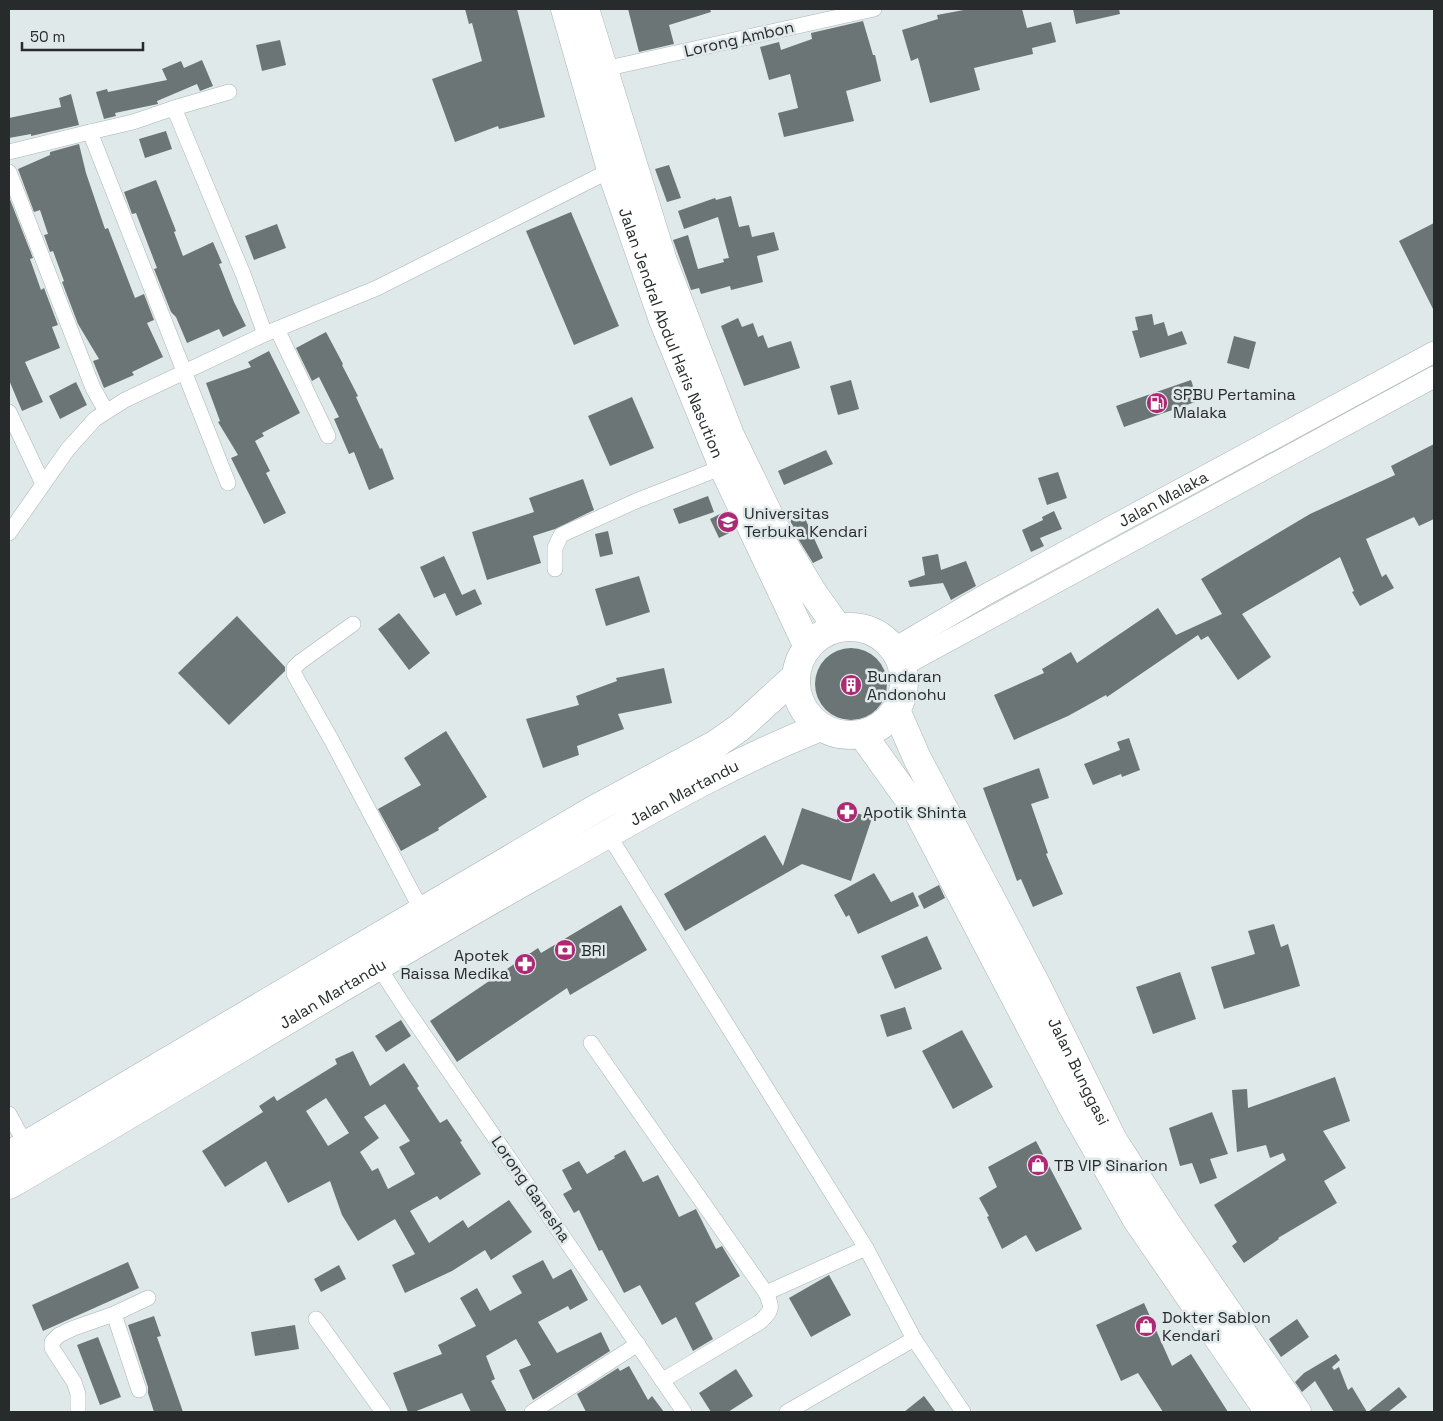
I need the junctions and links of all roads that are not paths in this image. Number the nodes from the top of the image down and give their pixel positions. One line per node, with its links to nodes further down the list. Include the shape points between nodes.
1 (565, 9): 9 (highway, Jalan Jendral Abdul Haris Nasution)
2 (585, 9): 4 (highway, Jalan Jendral Abdul Haris Nasution)
3 (874, 9): 4 (street, Lorong Ambon)
4 (604, 70): 11 (highway, Jalan Jendral Abdul Haris Nasution, via 663,261)
5 (229, 92): 6 (street)
6 (174, 108): 7 (street); 12 (street, via 243,274)
7 (90, 132): 8 (street); 14 (street)
8 (9, 152)
9 (611, 170): 11 (highway, Jalan Jendral Abdul Haris Nasution); 12 (street, via 377,288)
10 (9, 172): 16 (street, via 93,388)
11 (672, 316): 19 (highway, Jalan Jendral Abdul Haris Nasution); 25 (highway, Jalan Jendral Abdul Haris Nasution, via 772,522 810,588)
12 (271, 332): 14 (street); 18 (street)
13 (1434, 352): 27 (street, Jalan Malaka, via 993,590)
14 (184, 371): 16 (street); 20 (street)
15 (1434, 377): 27 (street, Jalan Malaka)
16 (106, 411): 21 (street, via 68,449)
17 (9, 412): 21 (street)
18 (328, 436)
19 (723, 467): 23 (street, via 561,535 555,548); 26 (highway, Jalan Jendral Abdul Haris Nasution)
20 (228, 482)
21 (43, 484): 22 (street)
22 (9, 533)
23 (555, 569)
24 (353, 624): 33 (street, via 300,662 294,668 294,674)
25 (838, 628): 26 (highway, via 821,635); 27 (highway, via 869,630 882,638)
26 (808, 646): 28 (highway)
27 (898, 658): 29 (highway, via 904,689)
28 (796, 676): 30 (highway, via 798,696 807,714); 33 (highway, Jalan Martandu, via 739,728 716,744 595,809)
29 (896, 710): 31 (highway, via 881,726); 42 (highway, Jalan Bunggasi, via 916,758 1037,986 1113,1140 1168,1224)
30 (821, 727): 31 (highway, via 848,736); 32 (highway, Jalan Martandu, via 754,755)
31 (862, 734): 42 (highway, Jalan Bunggasi, via 918,812 1102,1161 1137,1220)
32 (608, 834): 34 (highway, Jalan Martandu); 40 (street)
33 (422, 911): 36 (highway, Jalan Martandu)
34 (378, 966): 36 (highway, Jalan Martandu); 47 (street, Lorong Ganesha)
35 (590, 1043): 41 (street)
36 (174, 1073): 38 (highway, Jalan Martandu); 39 (highway, Jalan Martandu)
37 (9, 1114): 38 (street)
38 (18, 1150)
39 (9, 1185)
40 (866, 1248): 41 (street); 46 (street)
41 (766, 1293): 48 (street, via 770,1312 760,1322)
42 (1202, 1294): 56 (highway, Jalan Bunggasi); 57 (highway, Jalan Bunggasi)
43 (148, 1298): 44 (street)
44 (114, 1314): 49 (street); 50 (street, via 74,1328 52,1342 52,1348 76,1388)
45 (316, 1319): 51 (street)
46 (914, 1339): 54 (street); 55 (street)
47 (638, 1344): 48 (street, Lorong Ganesha); 52 (street)
48 (663, 1380): 53 (street, Lorong Ganesha)
49 (139, 1390)
50 (78, 1412)
51 (384, 1412)
52 (532, 1412)
53 (684, 1412)
54 (787, 1412)
55 (963, 1412)
56 (1270, 1412)
57 (1297, 1412)

